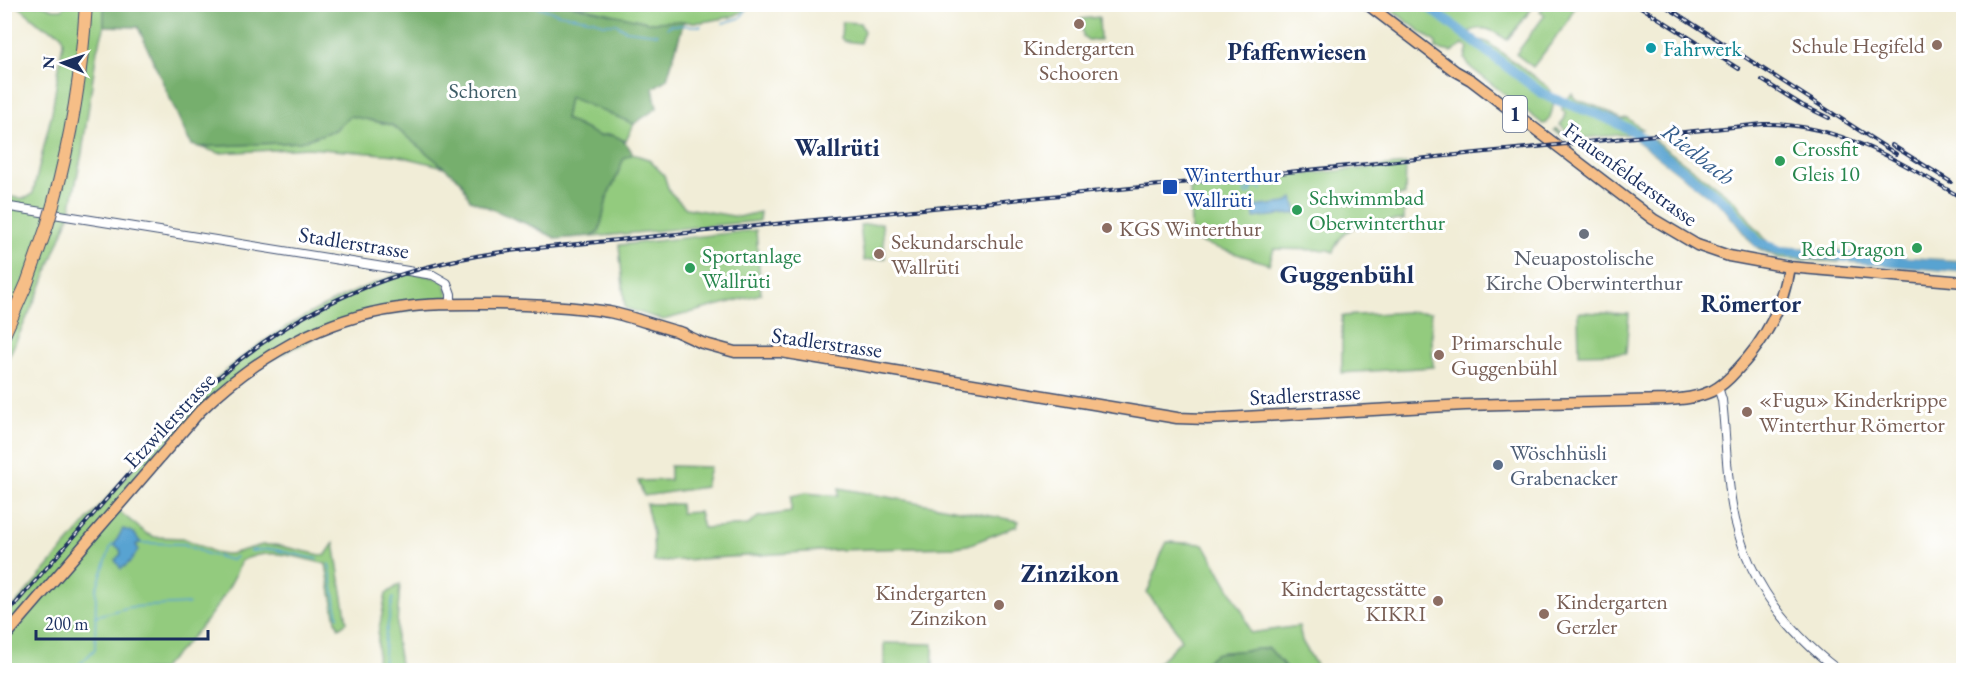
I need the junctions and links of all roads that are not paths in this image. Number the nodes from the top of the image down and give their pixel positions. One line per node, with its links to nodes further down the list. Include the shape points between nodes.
1 (78, 4): 6 (highway, via 74,58)
2 (86, 4): 6 (highway, via 74,115)
3 (1367, 4): 5 (main road, Frauenfelderstrasse / 1)
4 (1378, 4): 5 (main road, Frauenfelderstrasse / 1)
5 (1471, 80): 9 (main road, Frauenfelderstrasse / 1, via 1665,228 1729,256)
6 (49, 204): 8 (highway)
7 (4, 206): 11 (street, Stadlerstrasse, via 433,275 450,288)
8 (43, 224): 12 (highway); 13 (highway, via 27,283)
9 (1789, 267): 10 (main road, Frauenfelderstrasse / 1); 14 (main road, Stadlerstrasse, via 1771,326 1751,356)
10 (1964, 282)
11 (450, 304): 14 (main road, Stadlerstrasse, via 583,308 753,352 781,352 1184,418 1666,400 1698,396); 15 (main road, Etzwilerstrasse, via 398,308 352,319 289,344 240,375 200,411)
12 (4, 315)
13 (4, 335)
14 (1718, 387): 16 (street, via 1732,505 1748,560 1787,624)
15 (4, 638)
16 (1838, 670)

